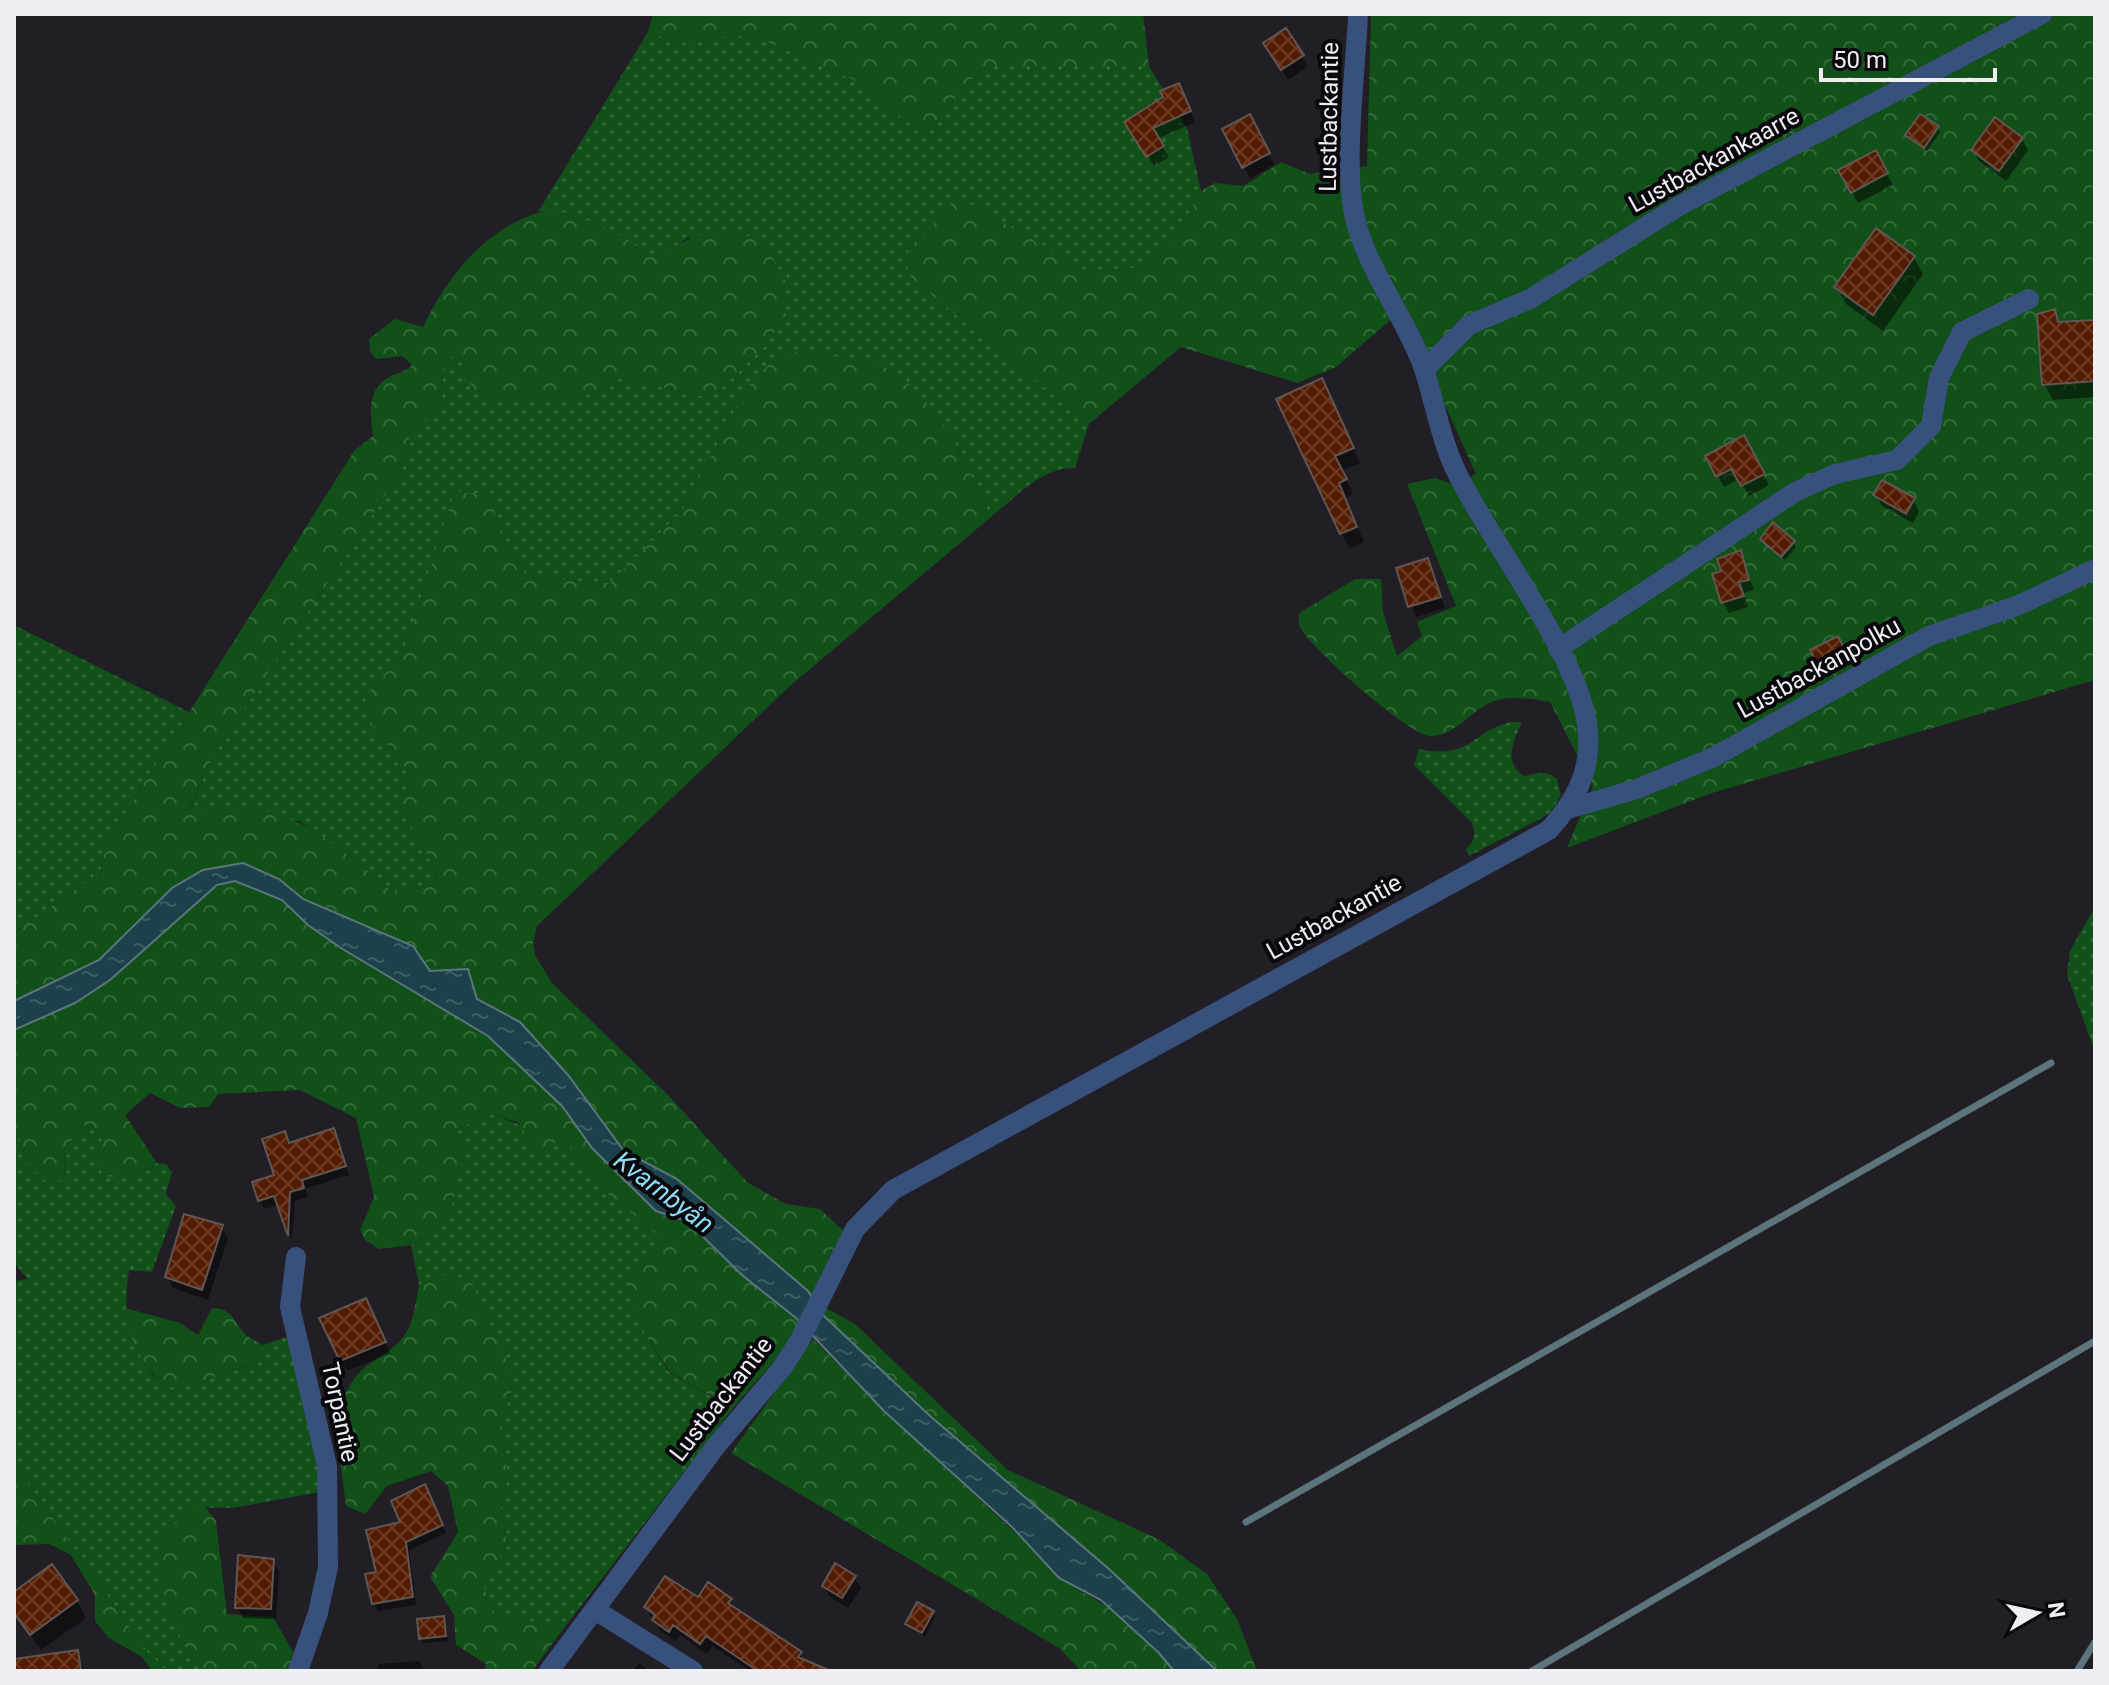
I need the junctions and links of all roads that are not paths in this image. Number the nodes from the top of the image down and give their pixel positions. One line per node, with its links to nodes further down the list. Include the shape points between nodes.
1 (1358, 14): 4 (street, Lustbackantie, via 1351,187 1356,224)
2 (2042, 14): 4 (street, Lustbackankaarre, via 1679,206 1530,299 1469,325)
3 (2029, 299): 6 (street, via 1962,332 1939,378 1931,426 1897,460 1835,474 1795,492)
4 (1424, 370): 6 (street, Lustbackantie, via 1457,472)
5 (2095, 569): 7 (street, Lustbackanpolku, via 2019,605 1929,636 1714,757 1637,789)
6 (1558, 649): 7 (street, Lustbackantie, via 1584,704 1588,731 1589,758)
7 (1568, 809): 9 (street, Lustbackantie, via 1549,830 893,1190 855,1229 800,1340)
8 (296, 1257): 10 (street, Torpantie, via 290,1307 327,1466 328,1567)
9 (595, 1610): 11 (street, Lustbackantie); 12 (street)
10 (298, 1671)
11 (549, 1671)
12 (693, 1671)

